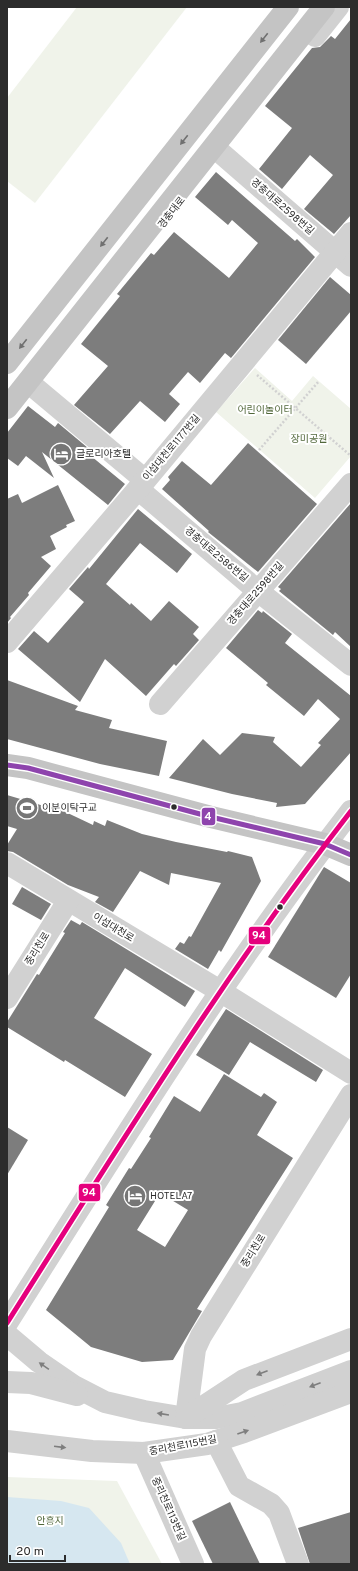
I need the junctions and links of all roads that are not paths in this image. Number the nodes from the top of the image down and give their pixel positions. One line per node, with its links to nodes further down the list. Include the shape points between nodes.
1 (288, 7): 7 (main road, one-way to 7)
2 (328, 10): 3 (main road, 경충대로)
3 (217, 150): 5 (street, 경충대로2598번길); 8 (main road, 경충대로)
4 (351, 233): 5 (street, 이섭대천로1177번길)
5 (334, 252): 6 (street, 경충대로2598번길); 11 (street, 이섭대천로1177번길)
6 (351, 266)
7 (7, 363)
8 (30, 385): 9 (main road, 경충대로); 10 (street, 경충대로); 11 (street, 경충대로2586번길)
9 (7, 408)
10 (7, 420)
11 (141, 484): 13 (street, 경충대로2586번길); 14 (street, 이섭대천로1177번길)
12 (351, 484): 13 (street, 경충대로2598번길)
13 (258, 591): 15 (street, 경충대로2586번길); 16 (street, 경충대로2598번길)
14 (7, 642)
15 (351, 665)
16 (160, 704)
17 (7, 765): 19 (main road, via 28,768 211,817)
18 (351, 811): 19 (street)
19 (325, 844): 20 (main road); 23 (street)
20 (351, 855)
21 (7, 863): 22 (street, 이섭대천로)
22 (68, 900): 23 (street, 이섭대천로); 24 (street, 중리천로)
23 (220, 991): 25 (street); 27 (street)
24 (7, 998)
25 (351, 1073)
26 (351, 1095): 34 (street, 중리천로, via 201,1336 195,1349)
27 (7, 1323)
28 (7, 1336): 33 (street, one-way to 28, via 74,1386)
29 (351, 1339): 34 (street, one-way to 34, via 244,1380)
30 (351, 1371): 34 (street, one-way to 34, via 242,1413 216,1418)
31 (7, 1382): 33 (street, via 31,1383)
32 (351, 1392): 37 (street, 중리천로115번길, one-way to 32)
33 (106, 1402): 34 (street, one-way to 33)
34 (186, 1418)
35 (7, 1434): 38 (street)
36 (7, 1441): 38 (street, 중리천로115번길)
37 (216, 1441): 39 (street, 중리천로115번길); 41 (street, via 239,1486 271,1504 279,1512)
38 (35, 1444): 39 (street, 중리천로115번길, one-way to 39, via 92,1451)
39 (144, 1453): 40 (street, 중리천로113번길)
40 (193, 1564)
41 (298, 1564)

